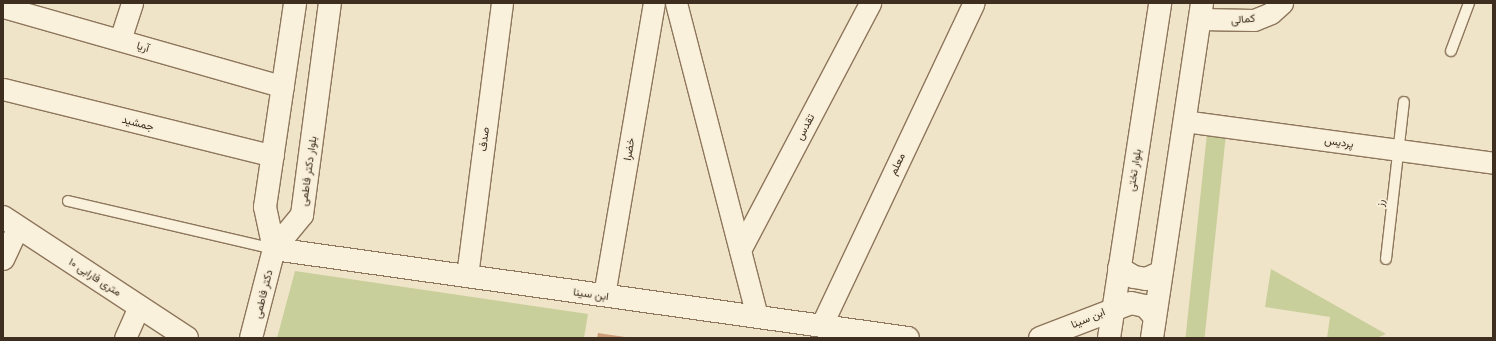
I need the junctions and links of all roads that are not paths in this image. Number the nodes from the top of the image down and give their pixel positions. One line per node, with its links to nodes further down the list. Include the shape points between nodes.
1 (132, 3): 16 (street)
2 (295, 3): 18 (main road)
3 (330, 3): 27 (main road, بلوار دکتر فاطمی, via 302,215)
4 (502, 3): 33 (street, صدف)
5 (654, 3): 34 (street, خضرا)
6 (676, 3): 15 (street)
7 (692, 3): 15 (street)
8 (870, 3): 28 (street, تقدس)
9 (974, 3): 39 (street, معلم)
10 (1160, 3): 31 (main road, بلوار تختی)
11 (1282, 3): 14 (street, کمالی, via 1271,13 1254,20)
12 (1469, 3): 17 (lane)
13 (3, 7): 16 (street, آریا)
14 (1201, 11): 21 (main road)
15 (682, 28): 28 (street)
16 (120, 40): 18 (street, آریا)
17 (1451, 51)
18 (283, 87): 23 (main road)
19 (3, 89): 23 (street, جمشید)
20 (1404, 102): 22 (lane, رز)
21 (1184, 121): 22 (street, پردیس); 32 (main road)
22 (1399, 150): 24 (street, پردیس); 30 (lane, رز)
23 (273, 156): 27 (main road, via 265,207)
24 (1493, 163)
25 (68, 200): 27 (lane)
26 (10, 222): 29 (street); 35 (main road, ۱۰ متری فارابی)
27 (274, 249): 33 (main road, ابن سینا); 43 (main road, دکتر فاطمی)
28 (740, 250): 37 (street)
29 (3, 259)
30 (1386, 259)
31 (1119, 268): 32 (main road, via 1134,277 1146,279); 36 (main road, بلوار تختی)
32 (1162, 272): 38 (main road)
33 (467, 276): 34 (main road, ابن سینا)
34 (604, 296): 37 (main road, ابن سینا)
35 (139, 306): 41 (street); 42 (main road, ۱۰ متری فارابی)
36 (1113, 307): 38 (main road, ابن سینا, via 1131,303 1145,306); 45 (main road, ابن سینا); 46 (main road, بلوار تختی)
37 (756, 317): 39 (main road, ابن سینا)
38 (1155, 317): 47 (main road)
39 (821, 326): 40 (main road, ابن سینا)
40 (846, 334): 44 (main road, ابن سینا)
41 (125, 338)
42 (187, 338)
43 (252, 338)
44 (908, 338)
45 (1040, 338)
46 (1108, 338)
47 (1152, 338)

